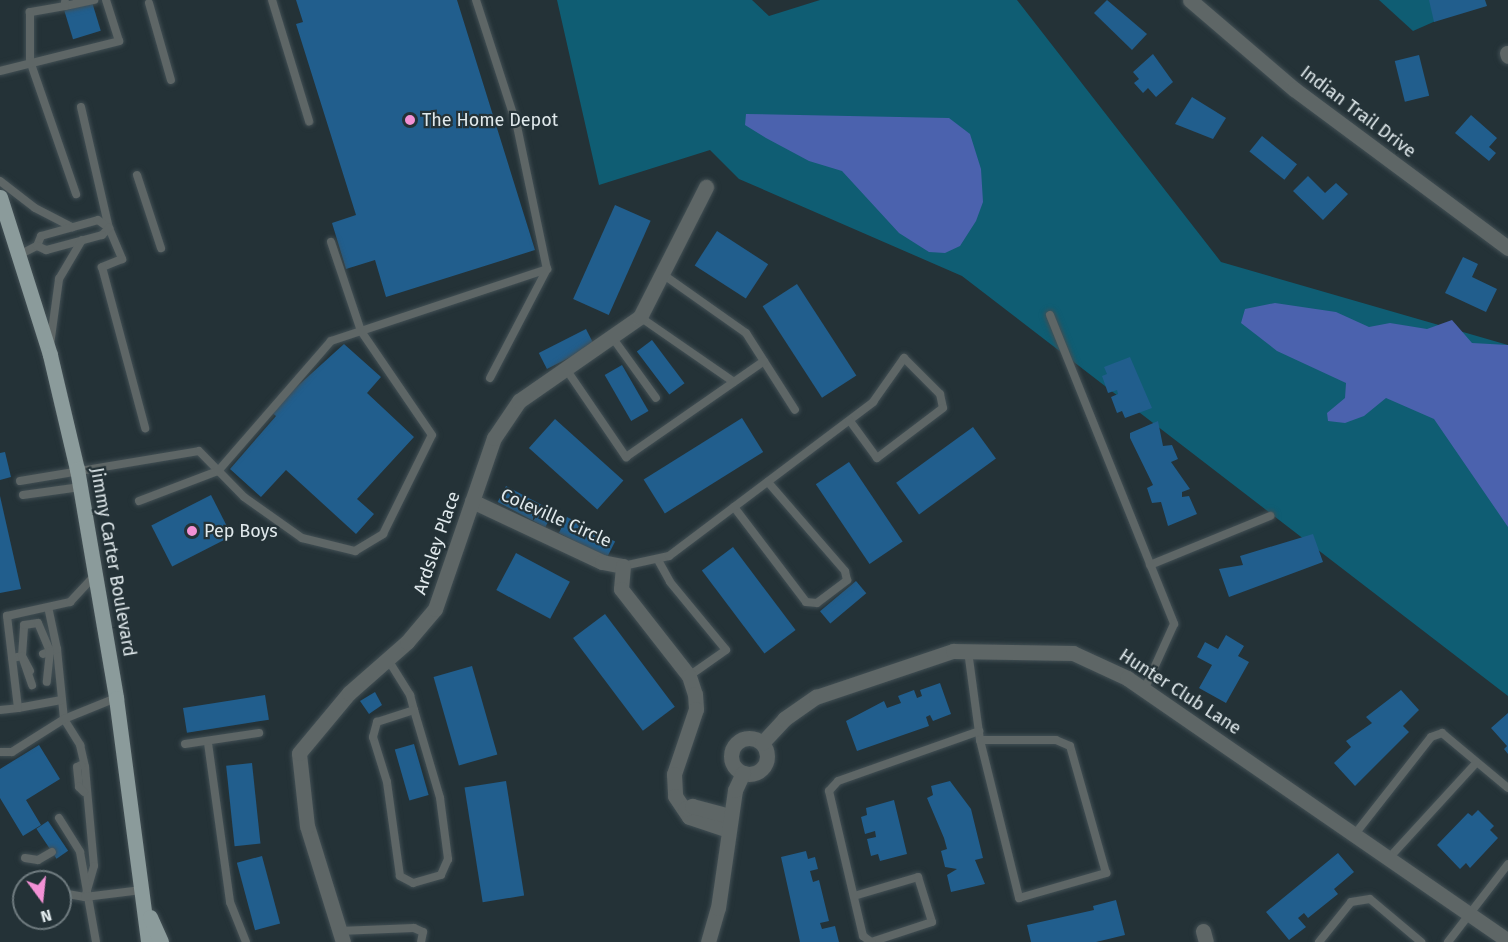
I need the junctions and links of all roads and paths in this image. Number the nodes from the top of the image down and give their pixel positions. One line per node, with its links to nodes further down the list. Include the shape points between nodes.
1 (93, 0): 6 (lane)
2 (106, 0): 8 (lane, via 119,41 75,56)
3 (272, 0): 12 (lane)
4 (476, 0): 26 (lane, via 517,126)
5 (1190, 0): 24 (street, Indian Trail Drive, via 1294,89)
6 (65, 3): 8 (lane, via 30,12)
7 (149, 3): 10 (lane)
8 (30, 61): 9 (lane); 16 (lane)
9 (0, 71)
10 (171, 80)
11 (81, 107): 19 (lane)
12 (309, 121)
13 (138, 175): 23 (lane)
14 (0, 181): 18 (lane, via 35,208)
15 (706, 187): 27 (street, Ardsley Place)
16 (76, 194)
17 (0, 197): 25 (main road, Jimmy Carter Boulevard)
18 (72, 228): 19 (lane, via 98,220); 22 (lane, via 41,236)
19 (109, 228): 20 (lane); 40 (lane, via 122,259 102,267)
20 (82, 240): 22 (lane, via 46,250); 32 (lane, via 59,279)
21 (331, 242): 30 (lane)
22 (37, 246): 25 (lane)
23 (161, 248)
24 (1508, 248)
25 (19, 255): 32 (main road, Jimmy Carter Boulevard)
26 (547, 269): 30 (lane); 35 (lane)
27 (661, 273): 29 (street, Ardsley Place); 33 (lane, via 746,333)
28 (1050, 315): 52 (lane)
29 (640, 317): 31 (street, Ardsley Place); 36 (lane)
30 (361, 331): 42 (lane, via 331,341 310,361); 42 (lane, via 432,435 383,534 354,551 302,538 244,497)
31 (612, 337): 34 (street, Ardsley Place); 37 (lane)
32 (50, 355): 41 (main road, Jimmy Carter Boulevard)
33 (764, 361): 36 (lane); 38 (lane)
34 (566, 369): 36 (lane, via 626,457); 48 (street, Ardsley Place, via 519,401 494,438)
35 (490, 378)
36 (734, 382)
37 (656, 398)
38 (795, 410)
39 (850, 421): 39 (lane, via 873,402 904,358 940,394 943,408 877,458); 44 (lane)
40 (146, 428)
41 (77, 469): 42 (lane, via 199,451); 43 (lane); 45 (main road, Jimmy Carter Boulevard)
42 (218, 471): 47 (lane)
43 (20, 481)
44 (768, 482): 49 (lane); 49 (lane, via 845,571 847,580 817,603 806,602)
45 (80, 486): 46 (lane); 54 (main road, Jimmy Carter Boulevard)
46 (23, 495)
47 (140, 501)
48 (472, 501): 53 (street, Coleville Circle, via 602,562); 62 (street, Ardsley Place, via 435,609)
49 (734, 507): 51 (lane)
50 (1270, 516): 52 (lane)
51 (658, 560): 53 (lane); 65 (lane, via 670,582 726,650)
52 (1150, 565): 68 (lane, via 1174,630)
53 (623, 566): 65 (street, Coleville Circle, via 621,589)
54 (96, 575): 55 (lane, via 70,602); 69 (main road, Jimmy Carter Boulevard)
55 (49, 610): 58 (lane); 61 (lane, via 7,616)
56 (40, 635): 58 (lane)
57 (26, 638): 60 (lane)
58 (50, 651): 60 (lane, via 38,622 24,625); 63 (lane); 66 (lane); 70 (lane)
59 (968, 651): 68 (street, Hunter Club Lane, via 1073,653); 76 (lane); 78 (street, Hunter Club Lane, via 943,654 816,697 784,719)
60 (25, 656): 61 (lane); 64 (lane); 67 (lane)
61 (12, 658): 71 (lane)
62 (387, 658): 73 (lane); 96 (street, Ardsley Place, via 349,693 299,753 307,826)
63 (45, 669)
64 (30, 671)
65 (689, 676): 85 (street, Coleville Circle, via 696,709 674,774 675,796 700,822)
66 (47, 682)
67 (32, 685)
68 (1144, 690): 86 (street, Hunter Club Lane)
69 (116, 698): 74 (lane); 94 (main road, Jimmy Carter Boulevard)
70 (60, 700): 71 (lane); 74 (lane)
71 (18, 708): 72 (lane)
72 (0, 710)
73 (414, 710): 73 (lane, via 440,798 448,859 441,874 413,883 400,876 387,782 373,737 377,722)
74 (64, 719): 80 (lane, via 12,752); 93 (lane, via 80,745 79,786 84,792 94,866)
75 (259, 733): 77 (lane)
76 (980, 735): 76 (lane, via 1019,898 1106,873 1070,746 1056,741); 92 (lane, via 838,781 830,791)
77 (208, 743): 79 (lane); 101 (lane, via 230,902)
78 (762, 743): 82 (street, via 768,752 765,767 753,775); 82 (street, via 745,737 733,745 730,760)
79 (185, 744)
80 (0, 752)
81 (1476, 763): 83 (lane); 86 (lane, via 1448,734 1431,738); 89 (lane)
82 (743, 773): 85 (street)
83 (1508, 788)
84 (59, 818): 93 (lane, via 67,842 80,852)
85 (729, 823): 103 (street, via 718,908)
86 (1354, 834): 89 (street, Hunter Club Lane)
87 (52, 852): 88 (lane, via 38,860)
88 (25, 858)
89 (1389, 858): 95 (street, Hunter Club Lane)
90 (1508, 864): 95 (lane)
91 (72, 895): 93 (lane)
92 (854, 896): 92 (lane, via 863,936 871,942 932,922 918,877)
93 (85, 897): 94 (lane); 98 (lane)
94 (143, 897): 99 (main road, Jimmy Carter Boulevard); 100 (main road)
95 (1471, 915): 97 (street, Hunter Club Lane); 106 (lane)
96 (341, 937): 102 (lane, via 414,928 423,932)
97 (1508, 941)
98 (96, 942)
99 (148, 942)
100 (161, 942)
101 (246, 942)
102 (422, 942)
103 (708, 942)
104 (1319, 942): 105 (lane, via 1351,902 1370,899)
105 (1421, 942)
106 (1448, 942)

